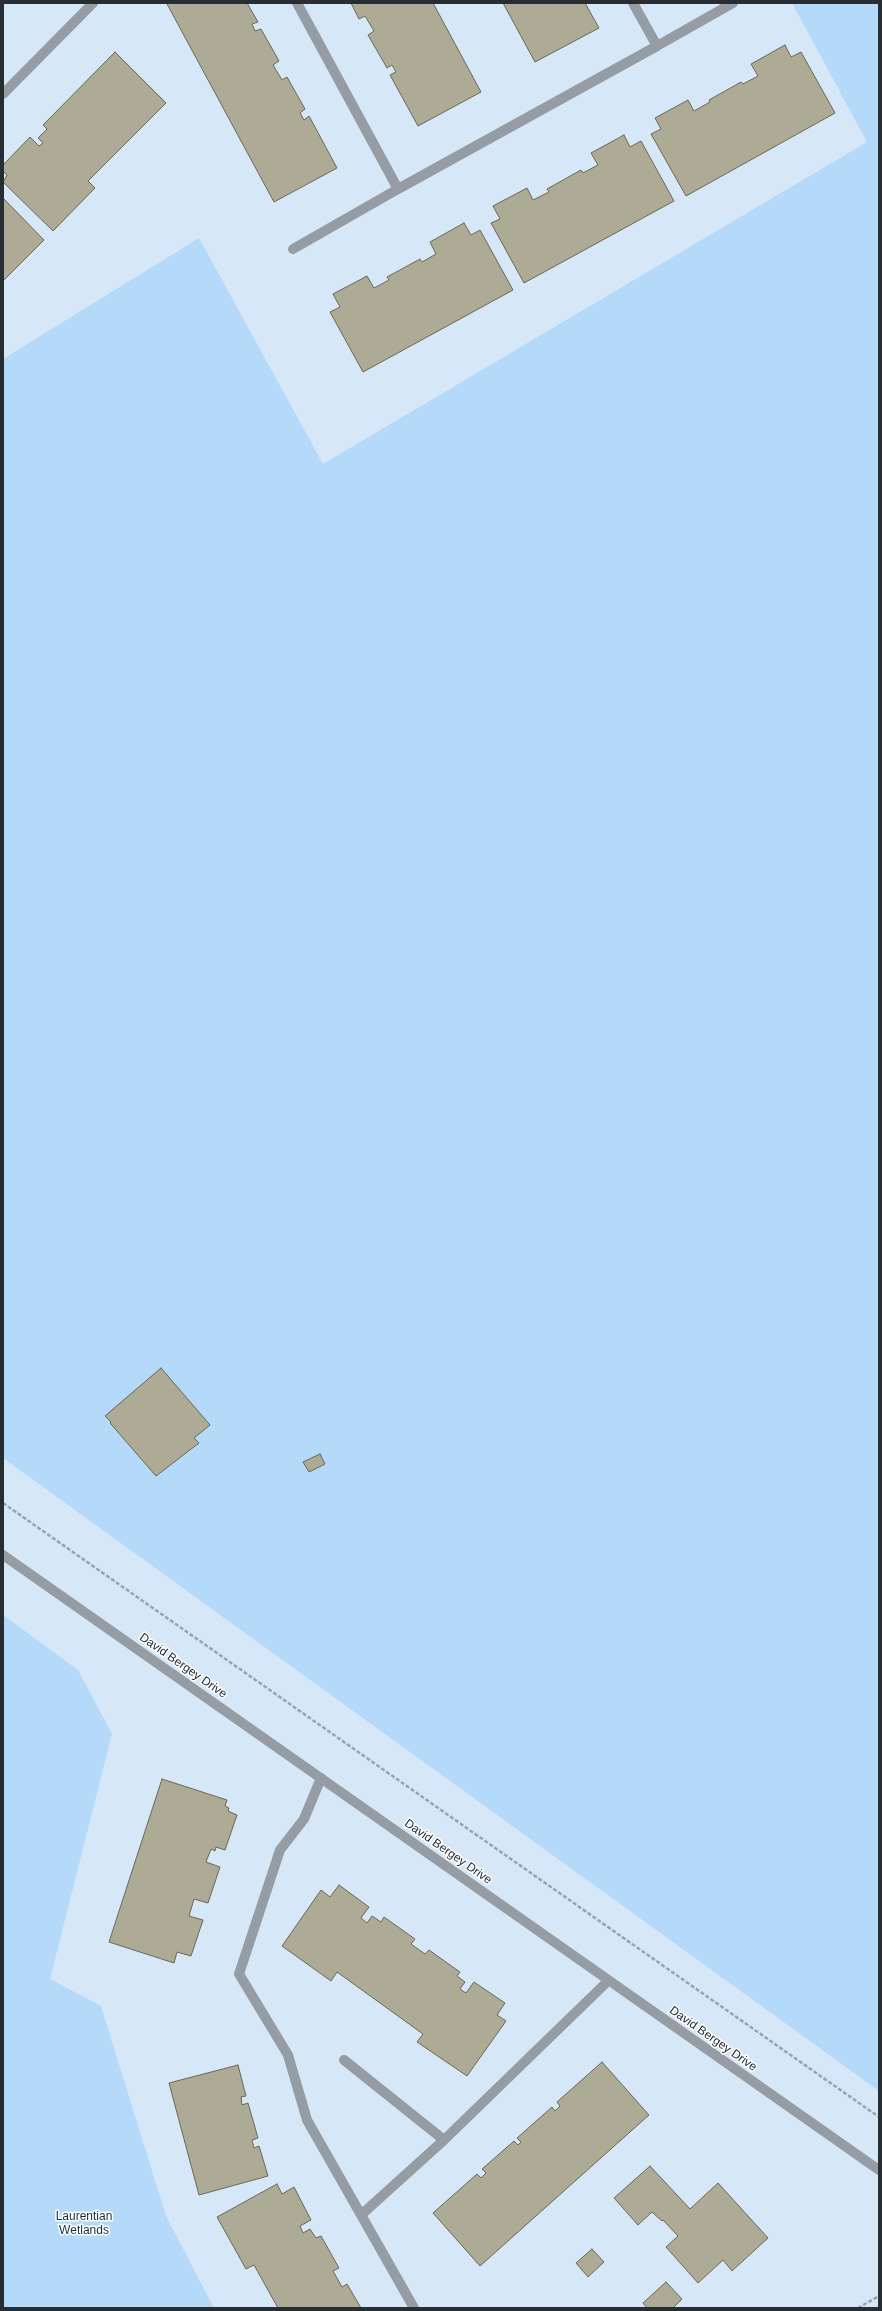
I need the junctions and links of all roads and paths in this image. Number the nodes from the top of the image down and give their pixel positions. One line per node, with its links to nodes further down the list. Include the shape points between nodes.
1 (93, 3): 6 (street)
2 (297, 3): 7 (street)
3 (633, 3): 5 (street)
4 (733, 3): 5 (street)
5 (657, 46): 7 (street)
6 (3, 94)
7 (398, 189): 8 (street)
8 (293, 249)
9 (3, 1503): 14 (path)
10 (3, 1555): 11 (street, David Bergey Drive)
11 (321, 1778): 12 (street, David Bergey Drive); 17 (street, via 304,1819 280,1850 239,1974 288,2055 307,2120)
12 (608, 1981): 15 (street); 16 (street, David Bergey Drive)
13 (344, 2060): 15 (street)
14 (879, 2117)
15 (444, 2140): 17 (street)
16 (879, 2170)
17 (361, 2215): 19 (street)
18 (879, 2296): 20 (path)
19 (414, 2308)
20 (858, 2308)

